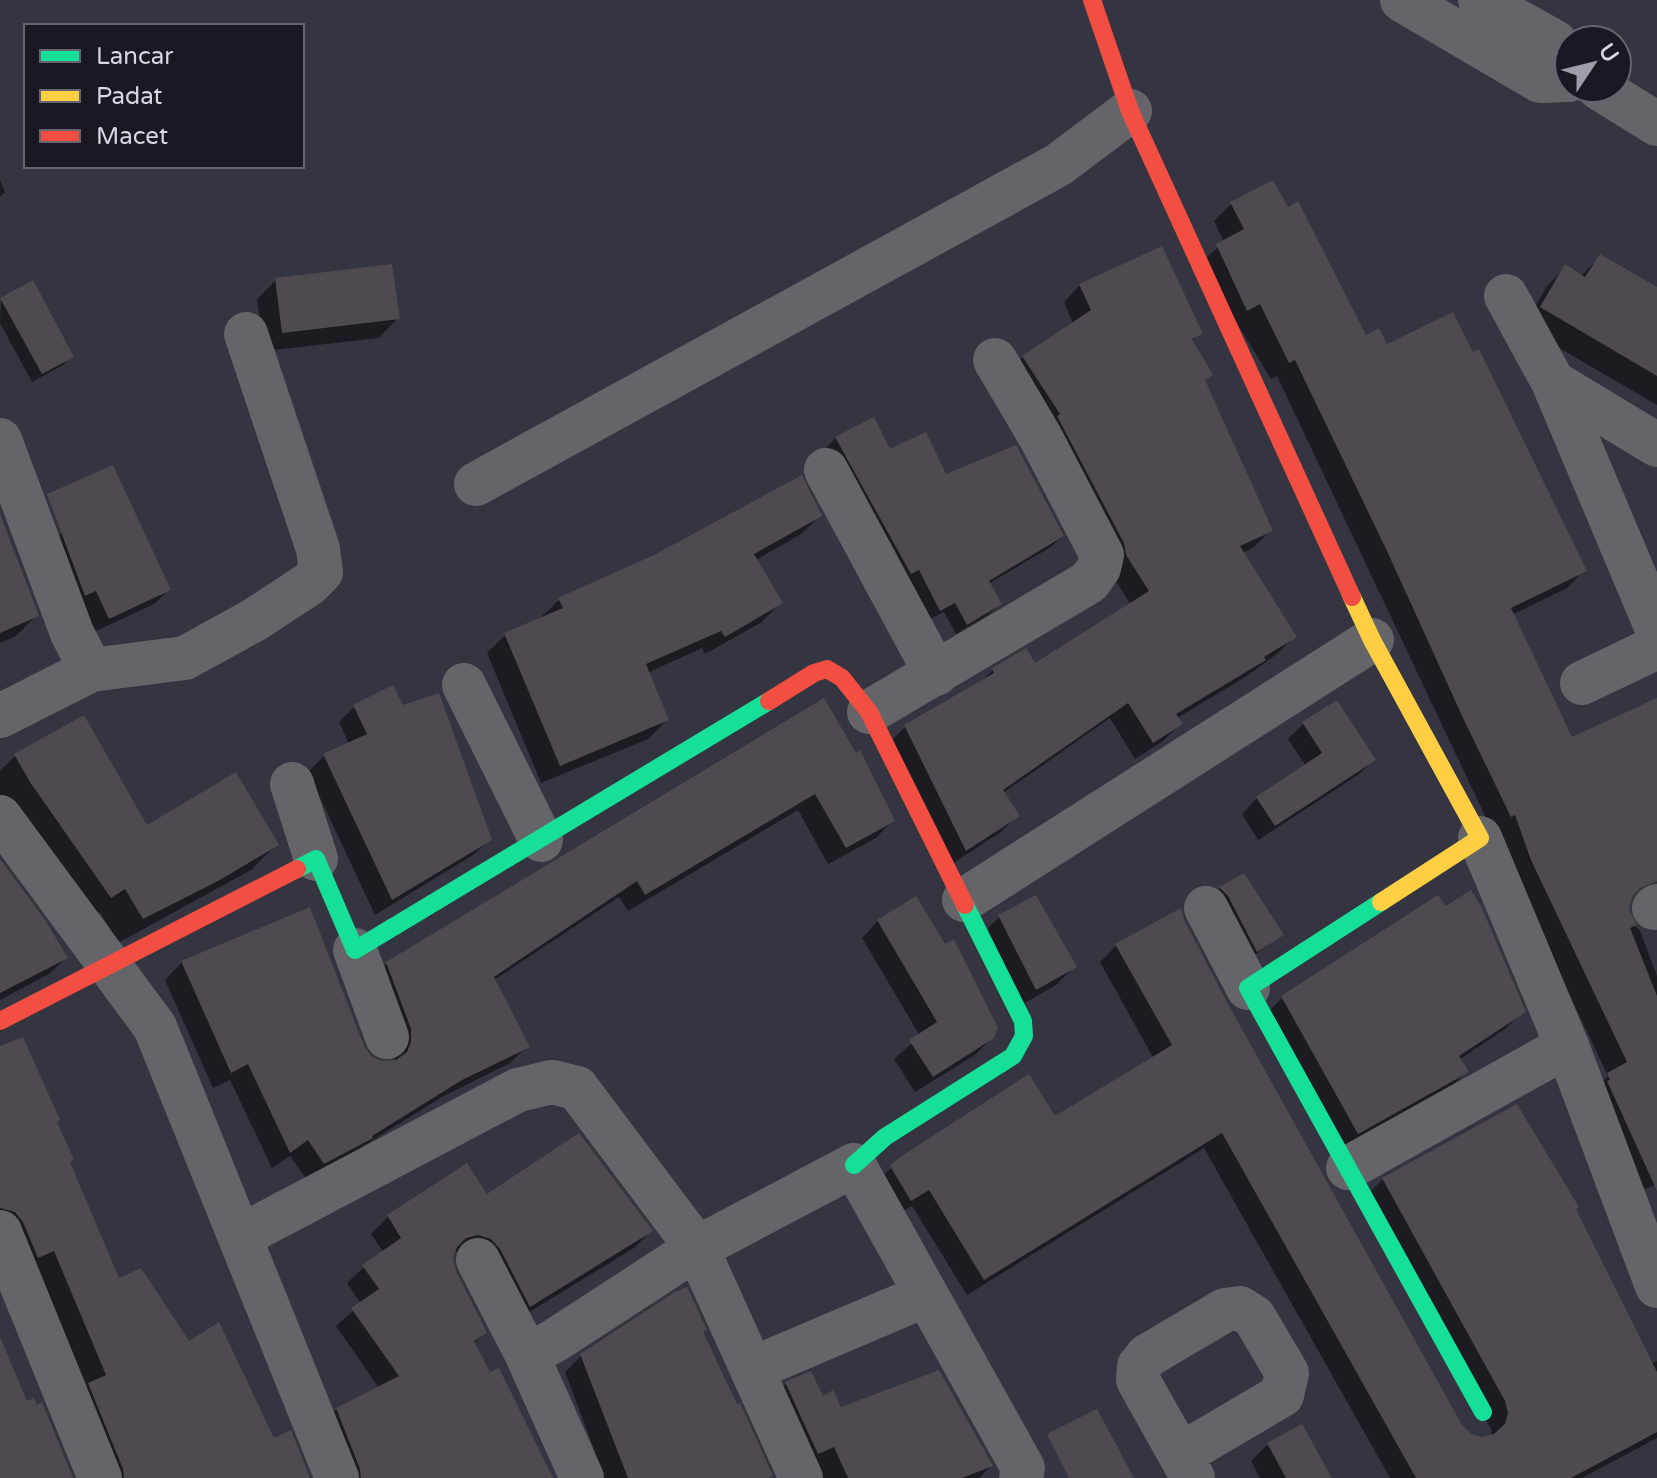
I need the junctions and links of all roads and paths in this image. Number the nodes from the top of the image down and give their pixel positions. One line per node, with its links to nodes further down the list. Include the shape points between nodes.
1 (1092, 0): 7 (street)
2 (1402, 0): 5 (street, via 1540,81)
3 (1480, 0): 4 (street)
4 (1553, 41)
5 (1553, 81)
6 (1633, 103): 8 (street)
7 (1130, 111): 16 (street, via 1058,165); 18 (street)
8 (1652, 111)
9 (1506, 296): 12 (street)
10 (246, 334): 20 (street, via 318,549 321,572 254,620 185,658)
11 (995, 360): 21 (street, via 1102,555 1089,582)
12 (1553, 382): 14 (street); 17 (street)
13 (0, 440): 20 (street, via 72,633)
14 (1657, 445)
15 (826, 470): 21 (street)
16 (476, 484)
17 (1657, 629)
18 (1372, 640): 28 (street); 31 (street)
19 (1657, 647): 22 (street)
20 (91, 670): 25 (street)
21 (936, 674): 24 (street)
22 (1582, 683)
23 (464, 685): 29 (street)
24 (869, 712): 29 (street, via 842,678 827,669 814,673); 31 (street)
25 (0, 716)
26 (292, 784): 30 (street)
27 (0, 817): 34 (street)
28 (1480, 838): 35 (street); 38 (street)
29 (541, 840): 33 (street)
30 (316, 859): 33 (street); 34 (street)
31 (964, 900): 39 (street, via 1023,1021 1024,1036 1013,1056 885,1137)
32 (1206, 908): 35 (street)
33 (355, 950): 37 (street)
34 (109, 963): 36 (street); 42 (street, via 155,1027)
35 (1248, 988): 40 (street)
36 (0, 1021)
37 (387, 1037)
38 (1567, 1046): 40 (street); 45 (street)
39 (854, 1165): 43 (street); 46 (street)
40 (1348, 1168): 49 (street)
41 (0, 1232): 50 (street)
42 (241, 1236): 43 (street, via 518,1090 552,1082 577,1088); 51 (street)
43 (697, 1248): 47 (street); 48 (street)
44 (478, 1260): 47 (street)
45 (1657, 1286)
46 (926, 1295): 48 (street); 54 (street, via 1023,1468)
47 (527, 1355): 52 (street)
48 (752, 1369): 53 (street)
49 (1483, 1412)
50 (100, 1478)
51 (337, 1478)
52 (582, 1478)
53 (801, 1478)
54 (1021, 1478)

